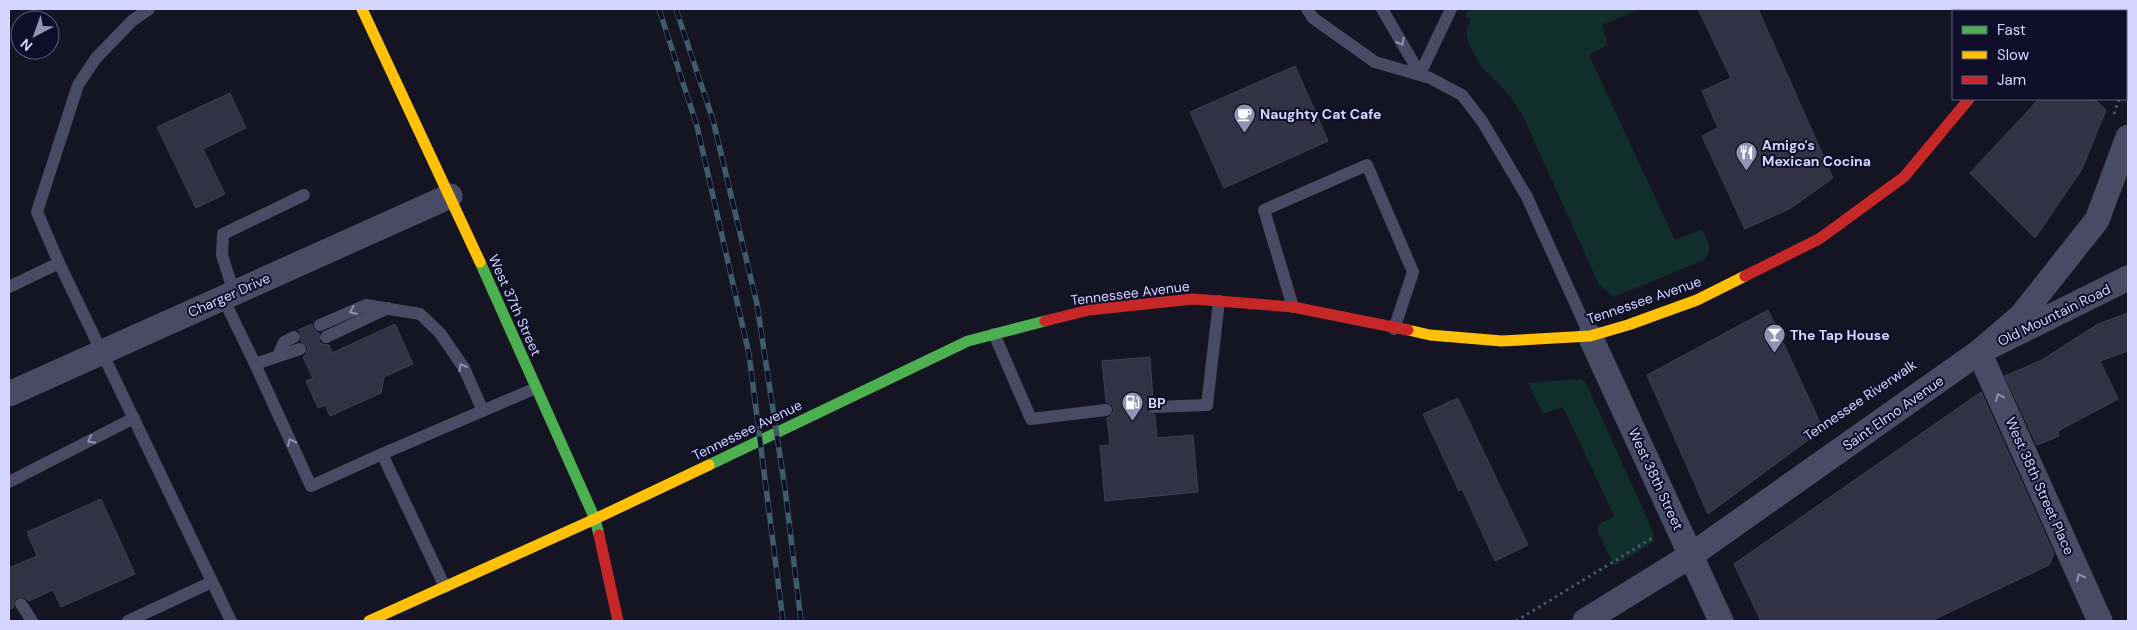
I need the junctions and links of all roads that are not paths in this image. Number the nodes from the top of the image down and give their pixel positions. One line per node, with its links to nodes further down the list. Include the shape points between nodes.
1 (149, 9): 11 (lane, via 132,21 96,58 78,85 37,212)
2 (362, 9): 10 (main road, West 37th Street)
3 (1307, 9): 6 (lane, via 1313,18 1375,62)
4 (1382, 9): 6 (lane, one-way to 6)
5 (1451, 9): 6 (lane)
6 (1420, 74): 21 (lane, via 1462,96 1482,121 1526,197)
7 (1968, 100): 21 (main road, Tennessee Avenue, via 1904,177 1819,240 1697,300)
8 (2128, 137): 26 (street, Saint Elmo Avenue, via 2097,220 2020,316)
9 (304, 195): 14 (lane, via 223,234 222,255)
10 (450, 196): 14 (street, Charger Drive); 29 (main road, West 37th Street)
11 (59, 263): 13 (lane); 25 (lane)
12 (2128, 278): 26 (street, Old Mountain Road)
13 (9, 287)
14 (228, 296): 25 (street, Charger Drive); 28 (lane)
15 (1218, 301): 16 (main road, Tennessee Avenue); 20 (main road, Tennessee Avenue, via 1193,299 1089,310); 31 (lane, via 1207,405)
16 (1293, 307): 19 (main road, Tennessee Avenue); 19 (lane, via 1264,210 1367,166 1413,272)
17 (388, 308): 18 (lane, one-way to 18, via 366,305); 23 (lane); 33 (lane, one-way to 17, via 464,368 440,333 420,314)
18 (320, 325)
19 (1394, 328): 21 (main road, Tennessee Avenue, via 1430,335 1502,341)
20 (994, 334): 32 (lane, via 1031,419); 37 (main road, Tennessee Avenue, via 968,341)
21 (1590, 336): 38 (street, West 38th Street)
22 (294, 337): 27 (lane, via 284,342)
23 (326, 337)
24 (300, 349): 27 (lane)
25 (103, 352): 30 (street, Charger Drive); 34 (lane)
26 (1979, 352): 38 (street, Saint Elmo Avenue); 49 (street, West 38th Street Place, one-way to 26)
27 (278, 356): 28 (lane)
28 (255, 364): 35 (lane, one-way to 28, via 311,486)
29 (536, 388): 33 (lane); 37 (main road, West 37th Street)
30 (9, 394)
31 (1154, 407)
32 (1106, 410)
33 (483, 411): 35 (lane)
34 (134, 418): 36 (lane, one-way to 36); 39 (lane)
35 (382, 454): 40 (lane)
36 (9, 482)
37 (595, 519): 40 (main road, Tennessee Avenue); 46 (main road, West 37th Street)
38 (1690, 556): 47 (street, Saint Elmo Avenue); 48 (street, West 38th Street)
39 (212, 582): 43 (lane); 44 (lane)
40 (445, 587): 45 (main road, Tennessee Avenue)
41 (21, 604): 42 (lane)
42 (32, 621)
43 (128, 621)
44 (231, 621)
45 (369, 621)
46 (618, 621)
47 (1585, 621)
48 (1721, 621)
49 (2100, 621)

